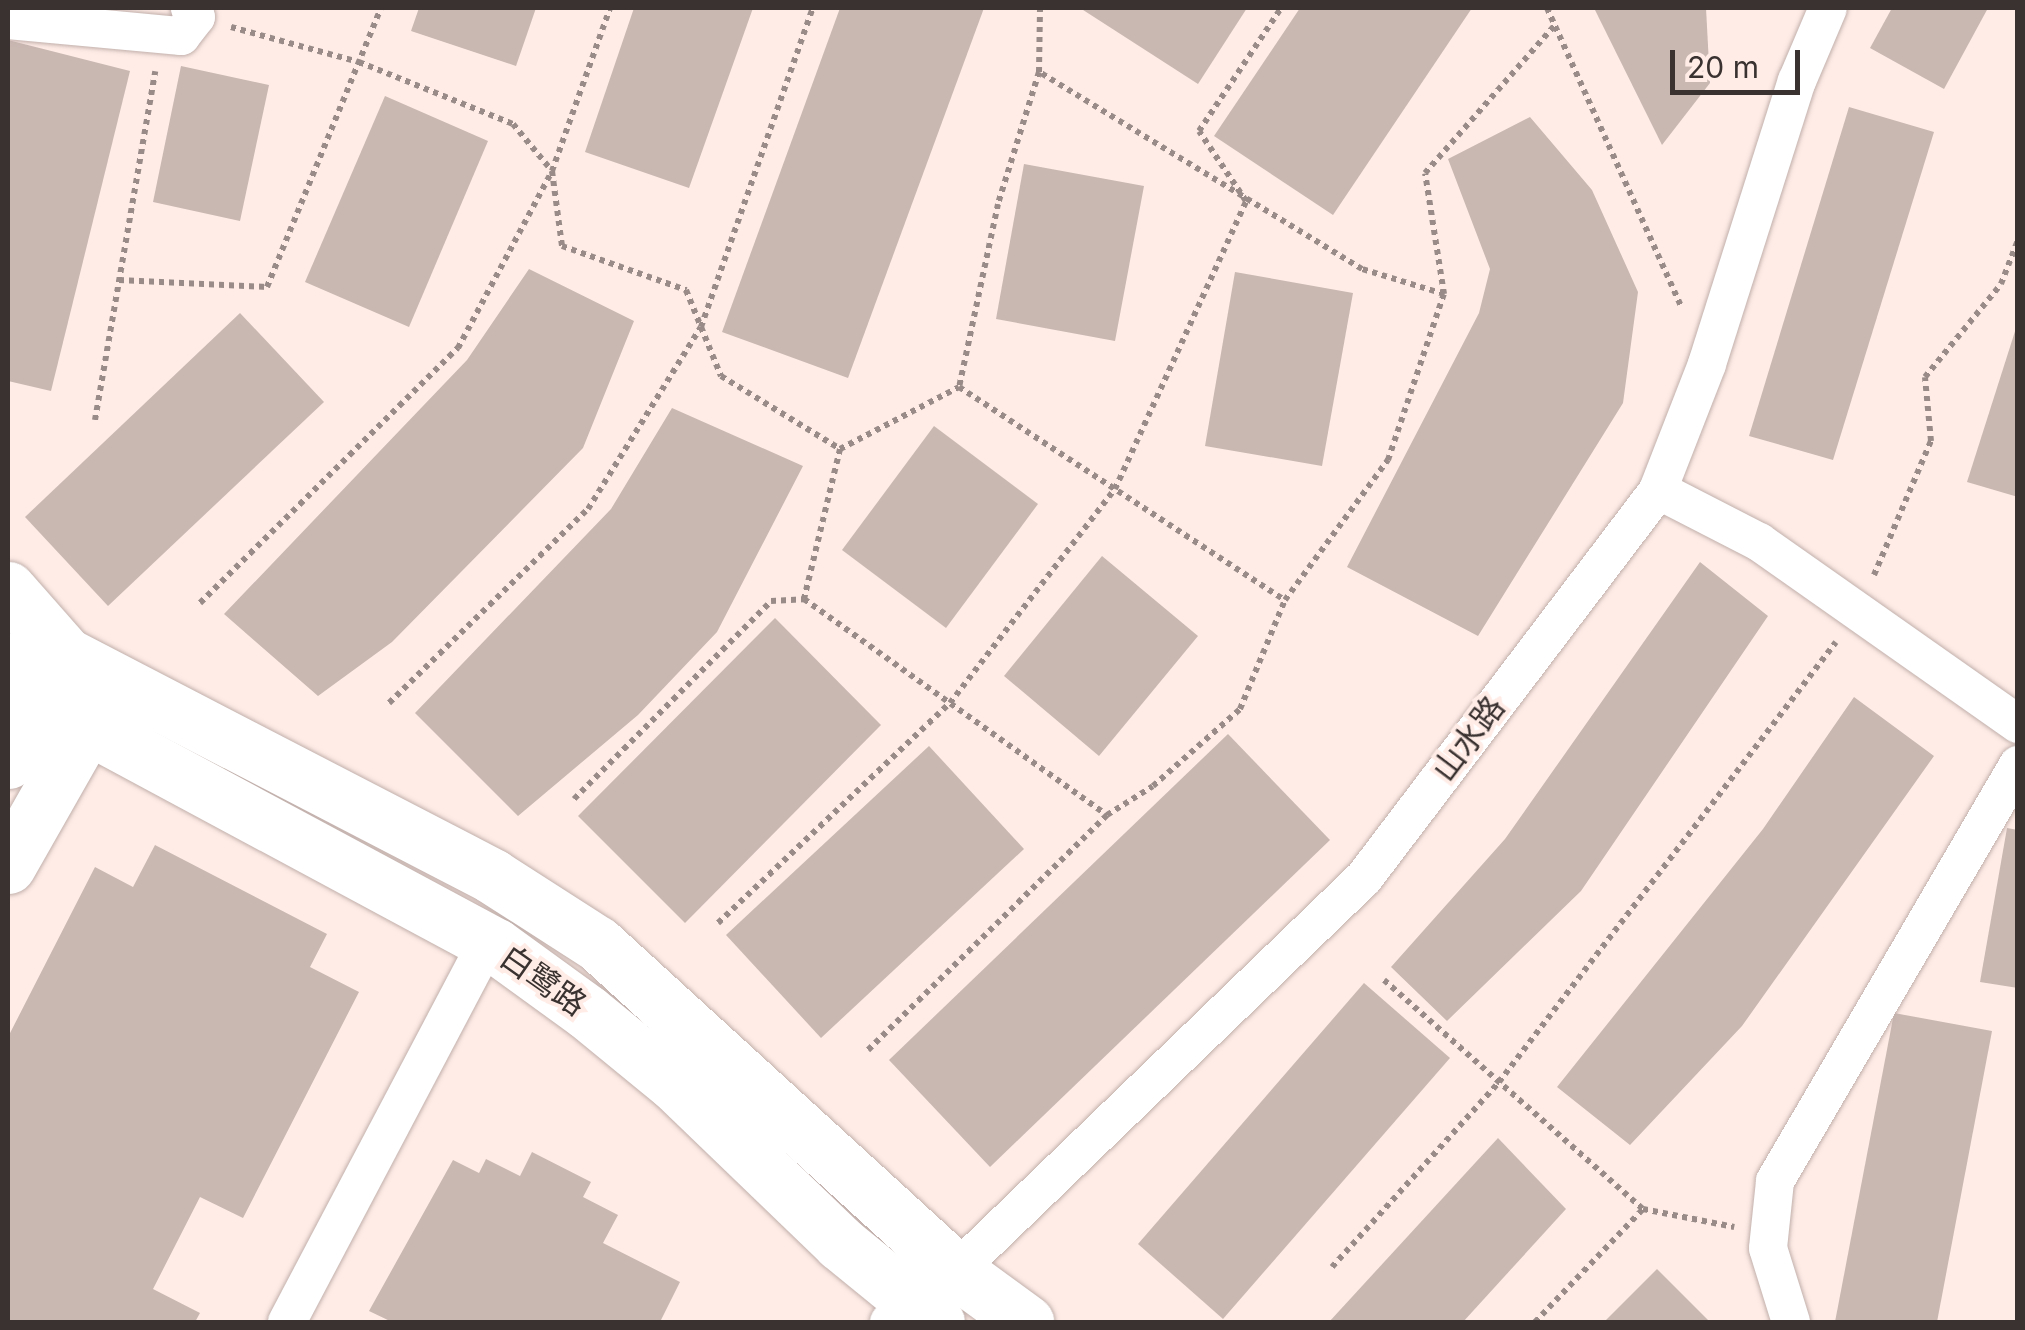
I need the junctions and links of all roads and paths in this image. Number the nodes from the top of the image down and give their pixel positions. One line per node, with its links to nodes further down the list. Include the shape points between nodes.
1 (381, 8): 12 (path)
2 (610, 8): 14 (path)
3 (813, 8): 19 (path)
4 (1040, 8): 13 (path)
5 (1282, 8): 15 (path, via 1199,131)
6 (1547, 8): 10 (path)
7 (1828, 8): 20 (street, 山水路, via 1797,81)
8 (193, 12): 11 (street, via 181,36); 12 (path)
9 (8, 20): 11 (street)
10 (1555, 25): 18 (path, via 1425,174); 20 (path)
11 (162, 34): 17 (path)
12 (359, 62): 14 (path, via 512,124); 17 (path, via 268,287)
13 (1039, 72): 15 (path); 21 (path, via 998,204)
14 (552, 171): 19 (path, via 562,246 686,290); 29 (path, via 458,348)
15 (1246, 201): 18 (path, via 1362,269); 24 (path)
16 (2018, 240): 30 (path, via 2001,284 1925,377 1931,441)
17 (119, 280): 22 (path)
18 (1444, 294): 28 (path, via 1388,460)
19 (701, 327): 23 (path, via 721,376); 33 (path, via 588,509)
20 (1707, 364): 25 (street, 山水路)
21 (959, 387): 23 (path); 24 (path)
22 (95, 420)
23 (840, 449): 27 (path)
24 (1114, 488): 28 (path); 34 (path)
25 (1658, 490): 30 (street, via 1759,542); 49 (street, 山水路, via 1364,878)
26 (8, 589): 32 (street, 白鹭路)
27 (804, 599): 34 (path); 38 (path, via 771,601)
28 (1284, 600): 39 (path, via 1240,709 1153,786)
29 (200, 604)
30 (1859, 612): 35 (street); 45 (path)
31 (8, 660): 32 (street, 白鹭路)
32 (77, 691): 36 (street); 40 (street); 42 (street, 白鹭路); 49 (street, 白鹭路, via 492,876 598,944)
33 (389, 703)
34 (950, 703): 39 (path); 41 (path)
35 (2018, 724)
36 (8, 761)
37 (2018, 765): 47 (street, via 1798,1134 1775,1181)
38 (574, 800)
39 (1108, 816): 44 (path)
40 (8, 866)
41 (718, 924)
42 (487, 942): 49 (street, 白鹭路, via 674,1084 840,1244); 50 (street)
43 (1384, 980): 45 (path)
44 (868, 1050)
45 (1499, 1082): 46 (path); 48 (path)
46 (1643, 1209): 47 (path); 52 (path)
47 (1769, 1234): 53 (street, via 1776,1290)
48 (1332, 1267)
49 (924, 1305): 51 (street)
50 (286, 1322)
51 (1026, 1322)
52 (1535, 1322)
53 (1791, 1322)

